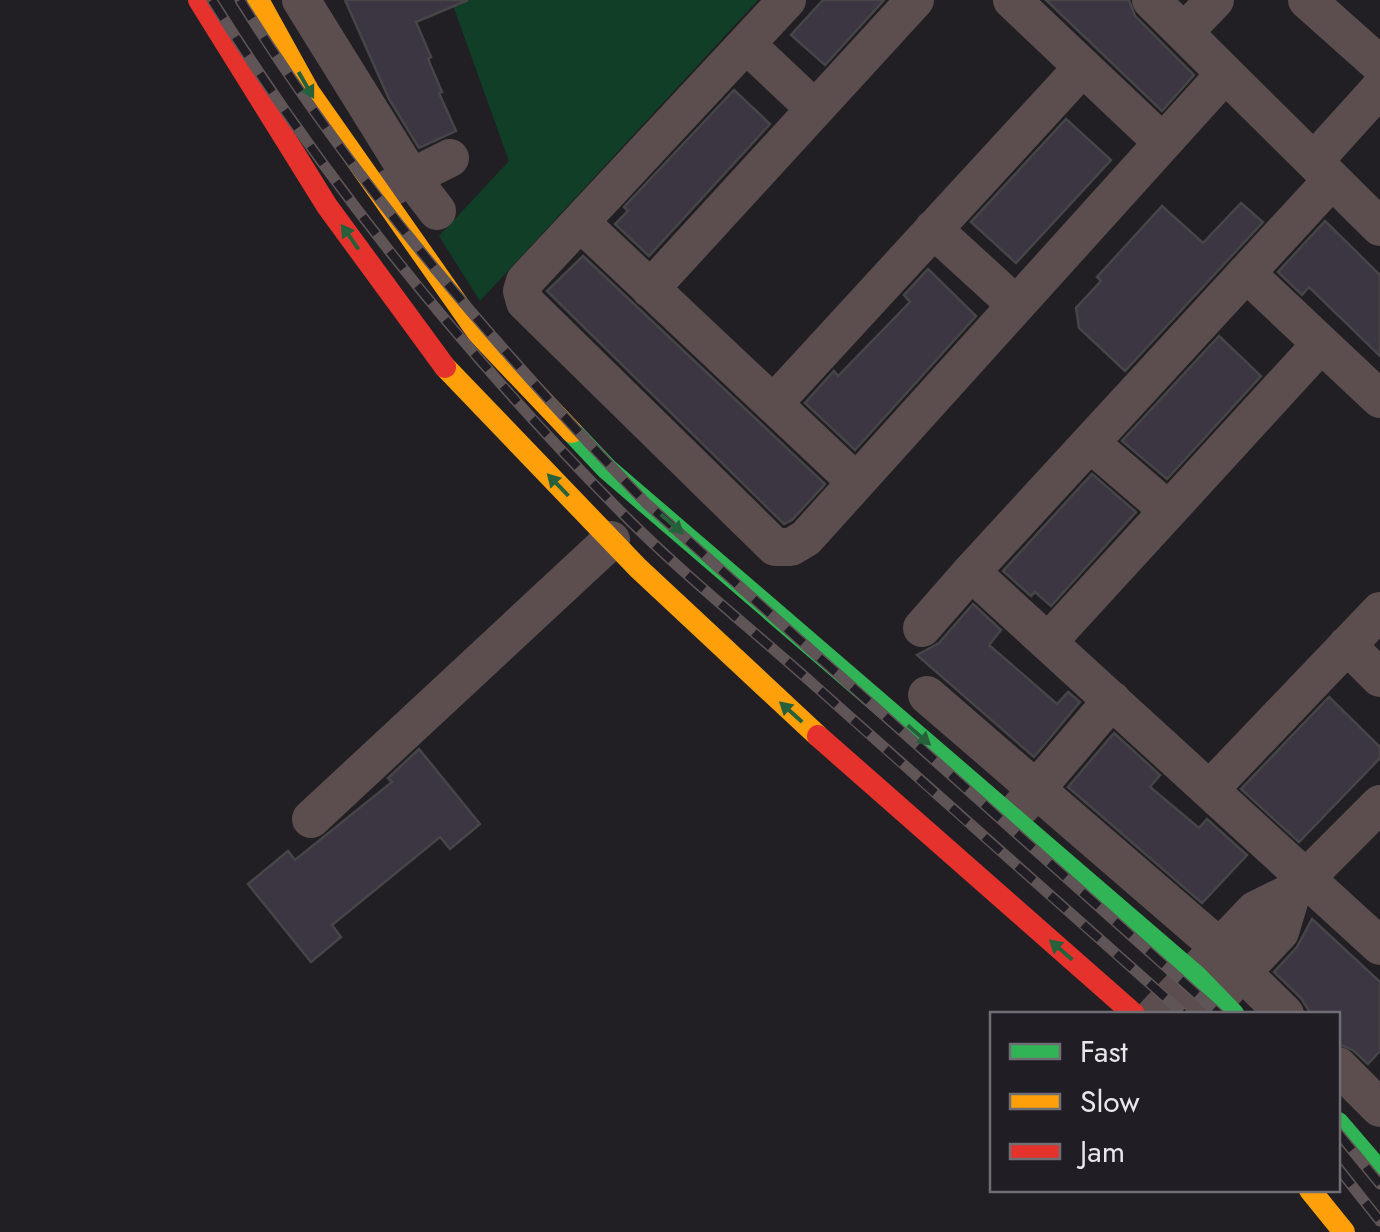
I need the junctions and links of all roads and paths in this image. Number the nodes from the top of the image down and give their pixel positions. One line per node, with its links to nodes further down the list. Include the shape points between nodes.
1 (301, 0): 20 (street)
2 (787, 0): 11 (street)
3 (915, 0): 16 (street)
4 (1151, 0): 10 (street)
5 (1215, 0): 10 (street)
6 (260, 1): 9 (street); 21 (main road, one-way to 21)
7 (1014, 1): 13 (street)
8 (1327, 6): 12 (street)
9 (207, 14): 21 (main road)
10 (1184, 32): 14 (street)
11 (746, 44): 16 (street); 24 (street)
12 (1380, 66)
13 (1083, 67): 17 (street); 25 (street)
14 (1225, 74): 17 (street); 19 (street)
15 (1380, 88): 19 (street)
16 (815, 109): 28 (street)
17 (1162, 142): 29 (street)
18 (450, 158): 20 (street)
19 (1323, 170): 23 (street); 26 (street)
20 (412, 177): 21 (street); 22 (street)
21 (354, 194): 27 (main road); 30 (main road, one-way to 21)
22 (437, 211)
23 (1378, 220)
24 (580, 222): 28 (street); 34 (street, via 524,281 525,302)
25 (933, 229): 29 (street); 33 (street)
26 (1246, 273): 31 (street); 35 (street)
27 (444, 286): 30 (main road); 36 (main road, via 478,333)
28 (650, 289): 33 (street)
29 (1015, 304): 37 (street)
30 (407, 318): 39 (main road, one-way to 30, via 447,370)
31 (1321, 344): 32 (street); 38 (street)
32 (1380, 399)
33 (773, 404): 37 (street)
34 (647, 425): 36 (street); 37 (street, via 775,547 806,538)
35 (1090, 443): 38 (street); 40 (street)
36 (607, 468): 42 (main road, one-way to 42)
37 (854, 481)
38 (1168, 510): 44 (street)
39 (611, 540): 46 (main road); 53 (street)
40 (971, 572): 43 (street); 44 (street)
41 (1380, 610): 45 (street)
42 (775, 614): 46 (main road); 51 (main road, one-way to 51, via 874,707)
43 (922, 628)
44 (1048, 642): 49 (street)
45 (1347, 645): 47 (street); 50 (street)
46 (735, 659): 57 (main road, one-way to 46, via 842,745)
47 (1380, 678)
48 (927, 695): 51 (street)
49 (1112, 700): 50 (street); 51 (street)
50 (1210, 790): 54 (street)
51 (1024, 803): 56 (street)
52 (1380, 804): 54 (street)
53 (312, 819)
54 (1299, 885): 55 (street); 56 (street, via 1280,932)
55 (1380, 946)
56 (1219, 987): 58 (street); 59 (street)
57 (1132, 1012)
58 (1161, 1012)
59 (1280, 1012)
60 (1340, 1068): 61 (street)
61 (1380, 1108)
62 (1312, 1192): 63 (main road)
63 (1344, 1232)

